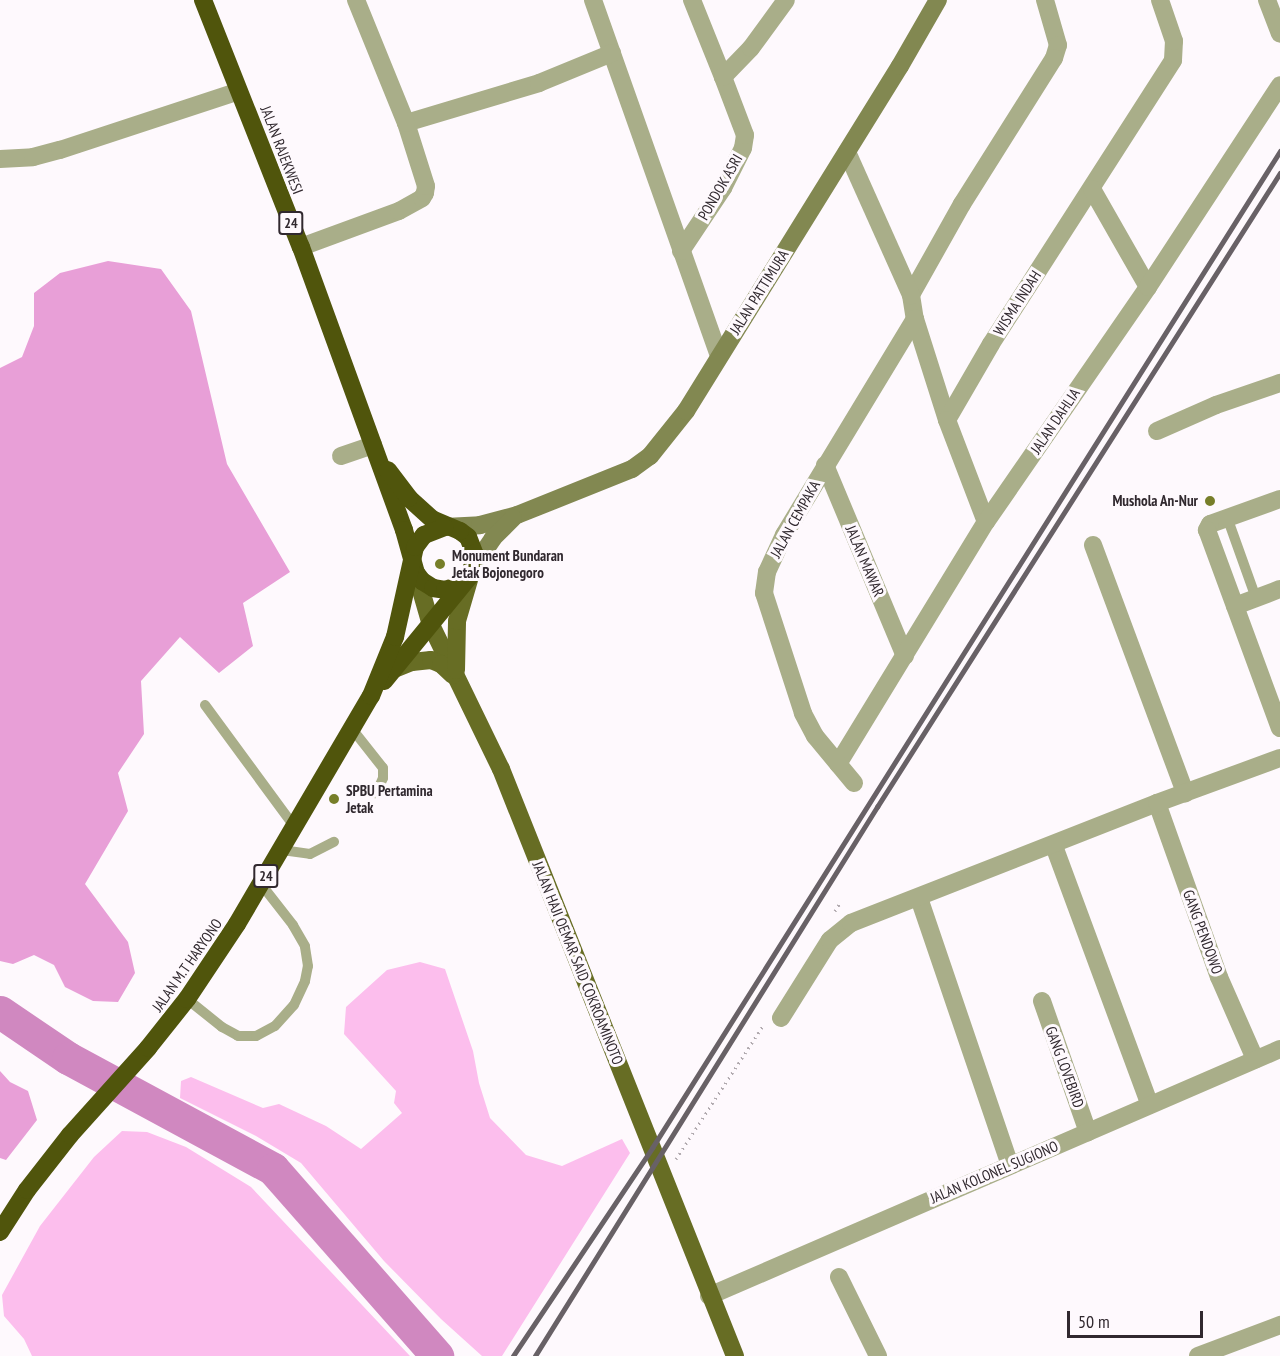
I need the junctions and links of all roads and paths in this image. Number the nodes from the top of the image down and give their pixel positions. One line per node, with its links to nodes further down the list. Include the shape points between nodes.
1 (203, 0): 14 (highway, JALAN RAJEKWESI / 24)
2 (593, 0): 11 (street)
3 (692, 0): 12 (street, PONDOK ASRI)
4 (786, 0): 12 (street, via 751,48)
5 (938, 0): 16 (street, JALAN PATTIMURA)
6 (1045, 0): 22 (street, via 1057,38 1054,58 962,204)
7 (1160, 0): 18 (street, WISMA INDAH, via 1174,41 1173,60)
8 (1267, 0): 10 (street)
9 (358, 1): 15 (street)
10 (1280, 34)
11 (612, 53): 15 (street, via 539,83); 20 (street)
12 (723, 77): 20 (street, PONDOK ASRI, via 745,135 743,148 723,188)
13 (1280, 85): 21 (street, JALAN DAHLIA)
14 (239, 91): 17 (street, via 60,150); 19 (highway, JALAN RAJEKWESI / 24)
15 (406, 123): 19 (street, via 426,186 422,198 399,211)
16 (848, 152): 22 (street); 24 (street, JALAN PATTIMURA)
17 (0, 159)
18 (1092, 189): 21 (street); 26 (street, WISMA INDAH, via 991,344)
19 (301, 247): 28 (highway, JALAN RAJEKWESI / 24)
20 (681, 251): 24 (street)
21 (1148, 287): 34 (street, JALAN DAHLIA)
22 (911, 295): 23 (street)
23 (915, 319): 26 (street); 30 (street, JALAN CEMPAKA)
24 (719, 355): 32 (street, JALAN PATTIMURA, via 686,411 650,456 632,469)
25 (1280, 383): 27 (street)
26 (947, 420): 34 (street)
27 (1157, 431)
28 (374, 447): 29 (street); 35 (highway, 24, via 409,498); 37 (highway, 24)
29 (341, 456)
30 (825, 465): 43 (street, JALAN MAWAR); 51 (street, JALAN CEMPAKA, via 767,572 764,593 802,713)
31 (1280, 499): 33 (street)
32 (517, 515): 35 (street, JALAN PATTIMURA, via 480,525); 38 (street, via 493,538)
33 (1227, 517): 40 (lane); 41 (street, via 1210,524 1207,530)
34 (986, 522): 43 (street, JALAN DAHLIA)
35 (445, 527): 37 (highway, via 430,530 418,540); 38 (highway, 24, via 468,537 473,546)
36 (1093, 545): 53 (street)
37 (414, 567): 38 (highway, via 422,581 446,590 462,584); 42 (main road, JALAN HAJI OEMAR SAID COKROAMINOTO); 46 (highway, 24, via 395,637)
38 (472, 571): 42 (highway, 24); 45 (main road, via 457,621)
39 (1280, 589): 40 (street)
40 (1256, 598): 41 (street)
41 (1235, 606): 48 (street)
42 (431, 625): 44 (highway, 24); 45 (main road, JALAN HAJI OEMAR SAID COKROAMINOTO)
43 (905, 656): 51 (street, JALAN DAHLIA)
44 (392, 670): 45 (main road, via 431,660); 46 (highway, 24)
45 (456, 678): 72 (main road, JALAN HAJI OEMAR SAID COKROAMINOTO, via 501,769)
46 (371, 696): 49 (highway, JALAN M.T HARYONO / 24)
47 (205, 705): 56 (lane)
48 (1280, 728)
49 (353, 730): 54 (lane, via 383,768); 56 (highway, JALAN M.T HARYONO / 24)
50 (1280, 758): 53 (street)
51 (838, 764): 52 (street, JALAN CEMPAKA)
52 (854, 783)
53 (1185, 793): 55 (street)
54 (376, 794)
55 (1157, 803): 58 (street); 68 (street, GANG PENDOWO, via 1205,939)
56 (294, 826): 59 (highway, JALAN M.T HARYONO / 24)
57 (334, 842): 59 (lane, via 310,854)
58 (1054, 846): 61 (street); 69 (street)
59 (282, 850): 60 (highway, JALAN M.T HARYONO / 24)
60 (261, 884): 64 (highway, JALAN M.T HARYONO / 24); 64 (lane, via 305,946 308,966 294,1005 275,1026 256,1036 238,1036)
61 (919, 898): 66 (street, via 867,916 840,931); 71 (street)
62 (840, 903): 63 (path)
63 (833, 913)
64 (188, 999): 73 (highway, JALAN M.T HARYONO / 24, via 70,1135)
65 (1042, 1001): 70 (street, GANG LOVEBIRD)
66 (774, 1019): 72 (path)
67 (1278, 1054): 68 (street, JALAN KOLONEL SUGIONO)
68 (1256, 1059): 69 (street, JALAN KOLONEL SUGIONO)
69 (1150, 1105): 70 (street, JALAN KOLONEL SUGIONO)
70 (1088, 1132): 71 (street, JALAN KOLONEL SUGIONO)
71 (1010, 1165): 75 (street, JALAN KOLONEL SUGIONO)
72 (664, 1178): 75 (main road, JALAN HAJI OEMAR SAID COKROAMINOTO)
73 (0, 1232)
74 (839, 1277): 78 (street)
75 (709, 1296): 77 (main road, JALAN HAJI OEMAR SAID COKROAMINOTO)
76 (1280, 1325): 79 (street)
77 (735, 1356)
78 (878, 1356)
79 (1198, 1356)

